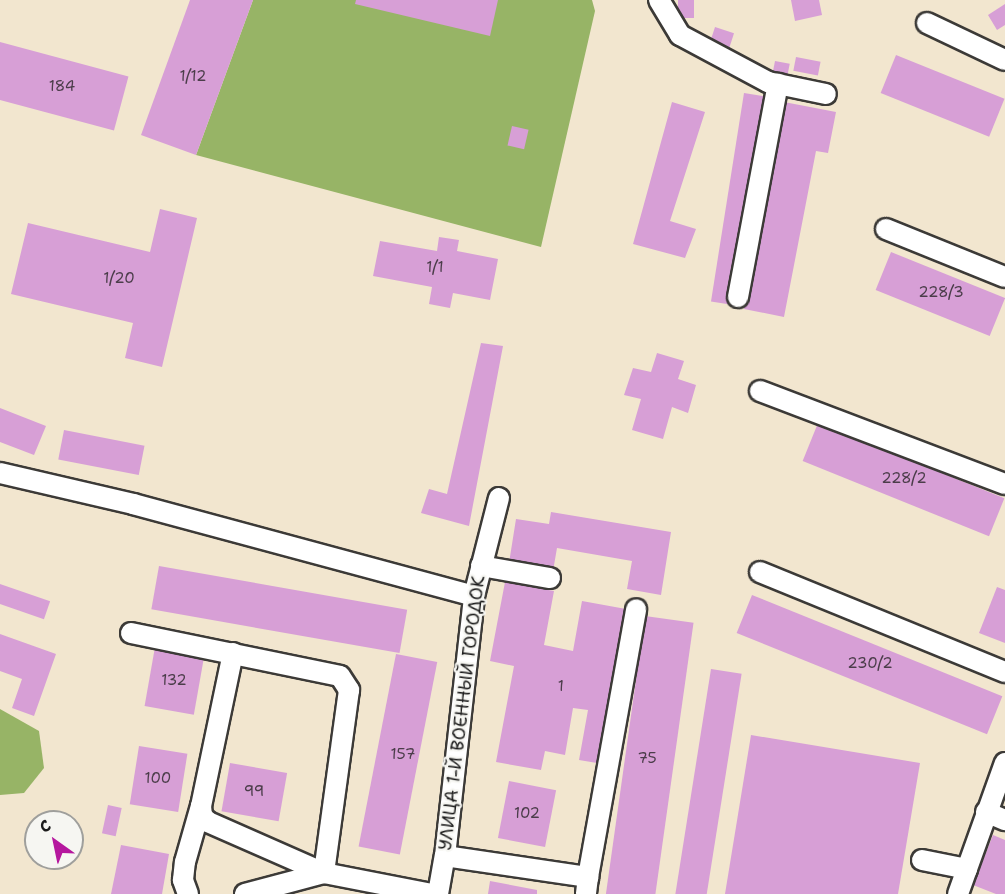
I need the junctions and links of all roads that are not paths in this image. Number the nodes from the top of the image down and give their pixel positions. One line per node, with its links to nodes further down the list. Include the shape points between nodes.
1 (659, 0): 4 (street, via 680,35)
2 (927, 24): 3 (street)
3 (1005, 60)
4 (778, 84): 5 (street); 8 (street)
5 (826, 94)
6 (886, 229): 7 (street)
7 (1005, 277)
8 (738, 297)
9 (760, 390): 11 (street)
10 (0, 473): 16 (street, via 134,504)
11 (1005, 484)
12 (499, 498): 13 (street, УЛИЦА 1-Й ВОЕННЫЙ ГОРОДОК)
13 (481, 566): 15 (street); 16 (street, УЛИЦА 1-Й ВОЕННЫЙ ГОРОДОК)
14 (760, 572): 20 (street)
15 (550, 578)
16 (474, 597): 25 (street, УЛИЦА 1-Й ВОЕННЫЙ ГОРОДОК)
17 (636, 609): 29 (street)
18 (131, 633): 19 (street)
19 (233, 653): 22 (street); 28 (street, via 340,676 349,690)
20 (1005, 672)
21 (1005, 763): 23 (street)
22 (201, 806): 28 (street, via 202,816 208,822); 30 (street, via 185,862 183,880)
23 (986, 812): 24 (street); 27 (street)
24 (1005, 820)
25 (445, 856): 29 (street); 33 (street, УЛИЦА 1-Й ВОЕННЫЙ ГОРОДОК)
26 (922, 860): 27 (street)
27 (967, 869): 34 (street)
28 (324, 873): 31 (street); 32 (street)
29 (587, 885)
30 (188, 894)
31 (244, 894)
32 (432, 894)
33 (438, 894)
34 (958, 894)

